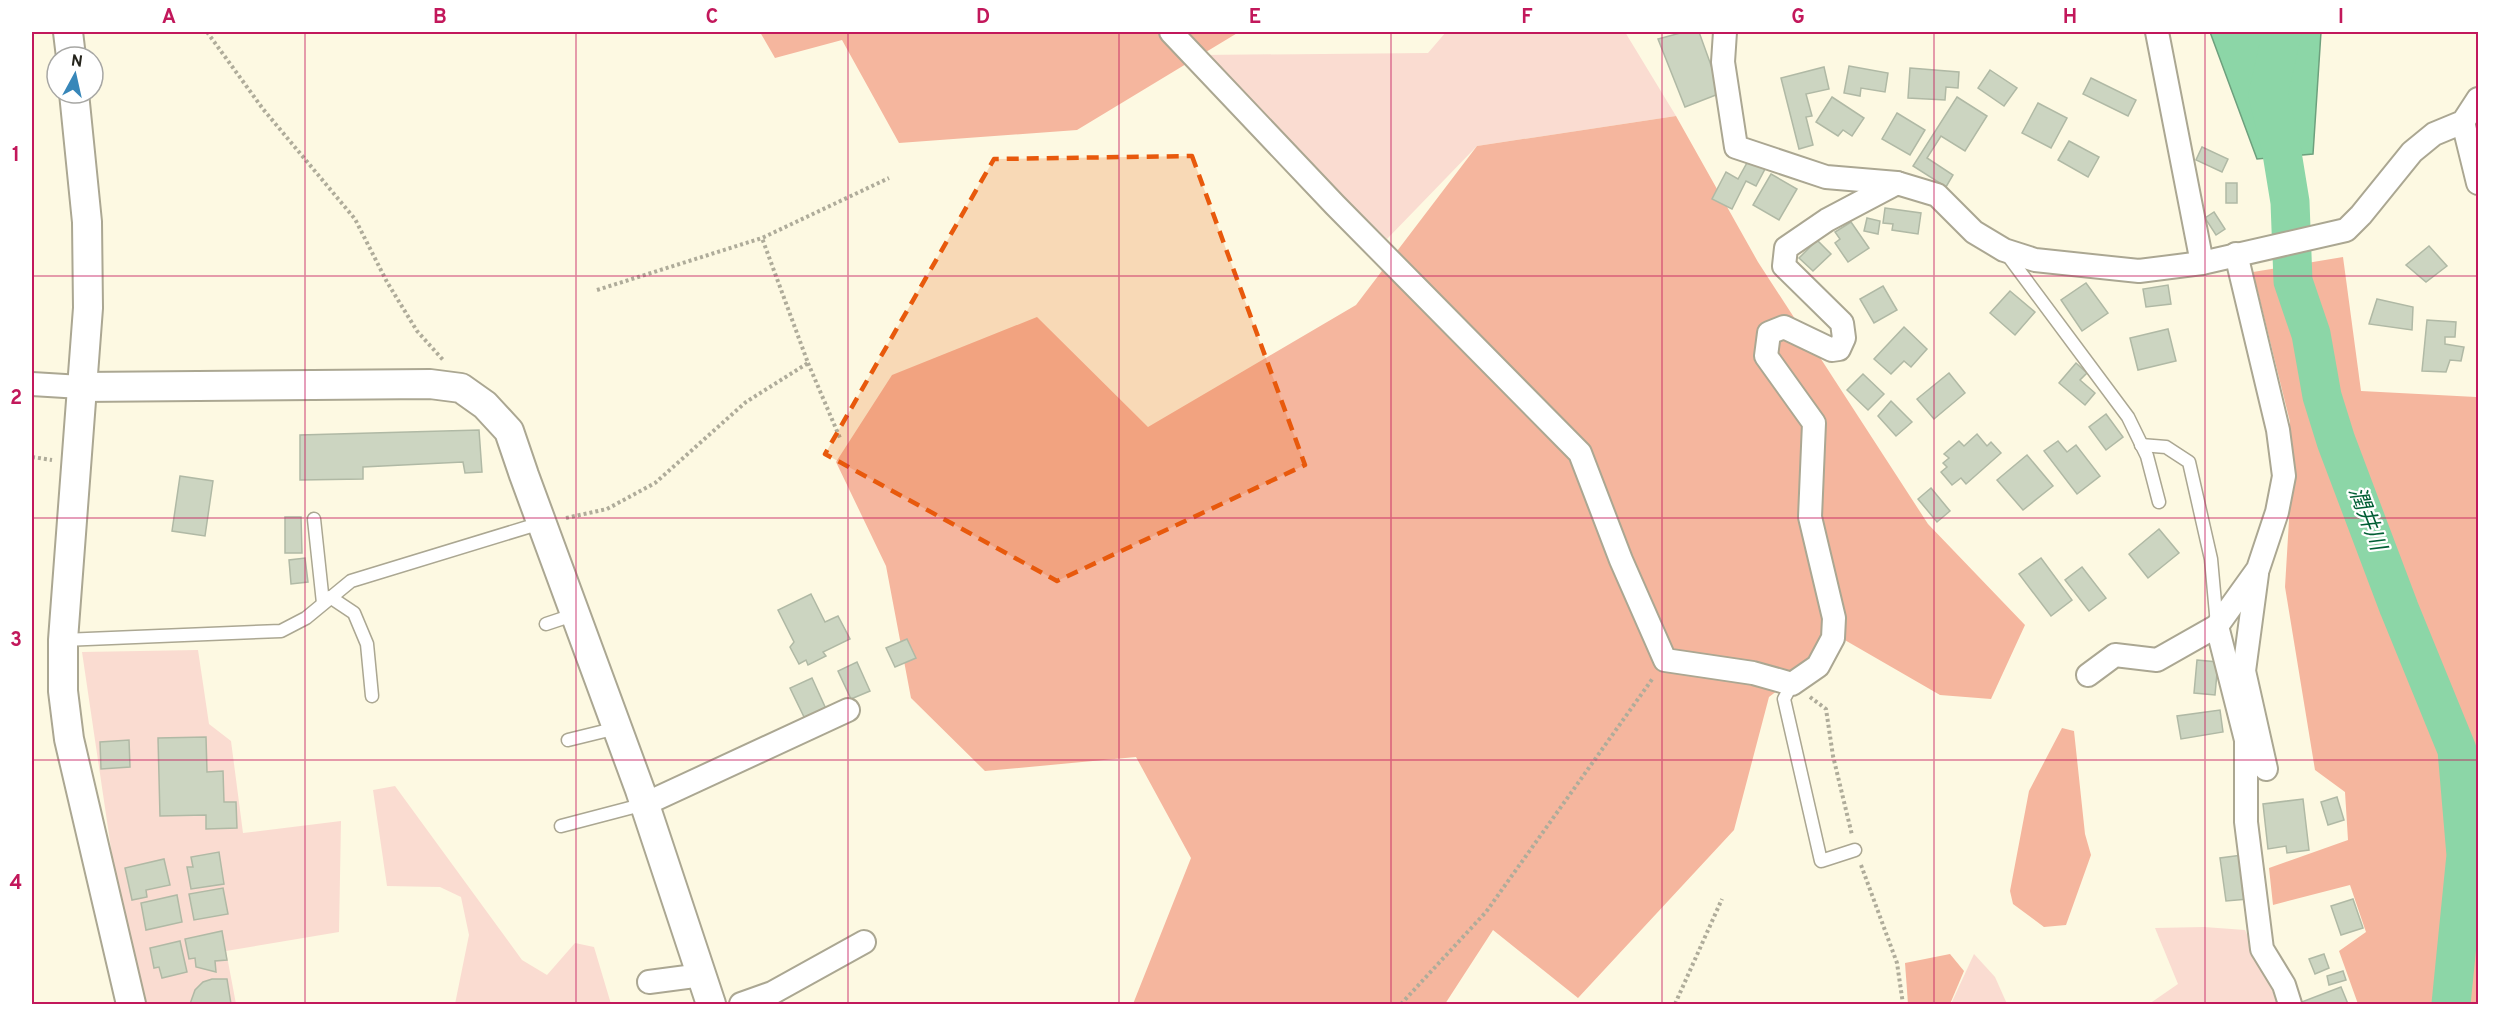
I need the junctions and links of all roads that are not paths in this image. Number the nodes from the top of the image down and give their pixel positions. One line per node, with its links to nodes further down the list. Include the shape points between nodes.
1 (1171, 32): 25 (street, via 1580,453 1665,660 1753,673)
2 (1725, 32): 7 (street, via 1723,62 1736,147 1826,177)
3 (2157, 32): 11 (street)
4 (2478, 99): 6 (street)
5 (75, 105): 13 (street, via 87,222 88,308)
6 (2463, 122): 8 (street); 10 (street, via 2434,134 2412,152 2346,230)
7 (1897, 183): 9 (street, via 1937,195 1974,232); 25 (street, via 1827,220 1786,248 1784,266 1842,323 1844,338 1839,349 1832,350 1784,327 1769,333 1766,356 1814,423 1810,517 1834,618 1833,638 1818,666)
8 (2478, 183)
9 (2004, 250): 11 (street, via 2035,260 2139,270); 14 (lane, via 2128,417)
10 (2236, 254): 11 (street); 18 (street, via 2278,430 2284,476)
11 (2202, 263)
12 (32, 384): 13 (street)
13 (81, 387): 17 (street, via 430,384 461,388 485,405 510,431); 23 (street)
14 (2141, 445): 15 (lane); 22 (lane, via 2166,447 2189,462 2211,559)
15 (2159, 502)
16 (314, 519): 19 (lane)
17 (541, 523): 19 (lane, via 351,581); 20 (street)
18 (2258, 569): 22 (street); 30 (street, via 2244,671)
19 (327, 600): 23 (lane, via 306,618 281,631); 26 (lane, via 354,613 367,644)
20 (576, 614): 21 (lane); 28 (street)
21 (546, 624)
22 (2217, 626): 24 (street, via 2157,660 2115,655); 40 (street, via 2247,740 2246,822 2262,949 2284,985)
23 (63, 640): 37 (street, via 63,691 69,739)
24 (2088, 675)
25 (1792, 684): 33 (lane, via 1784,699 1821,861)
26 (372, 696)
27 (848, 710): 31 (street)
28 (617, 727): 29 (lane); 31 (street)
29 (568, 740)
30 (2266, 769)
31 (645, 804): 32 (lane); 35 (street)
32 (561, 826)
33 (1856, 850)
34 (864, 942): 39 (street, via 772,993)
35 (702, 975): 36 (street); 38 (street)
36 (649, 982)
37 (131, 1005)
38 (711, 1005)
39 (741, 1005)
40 (2290, 1005)

